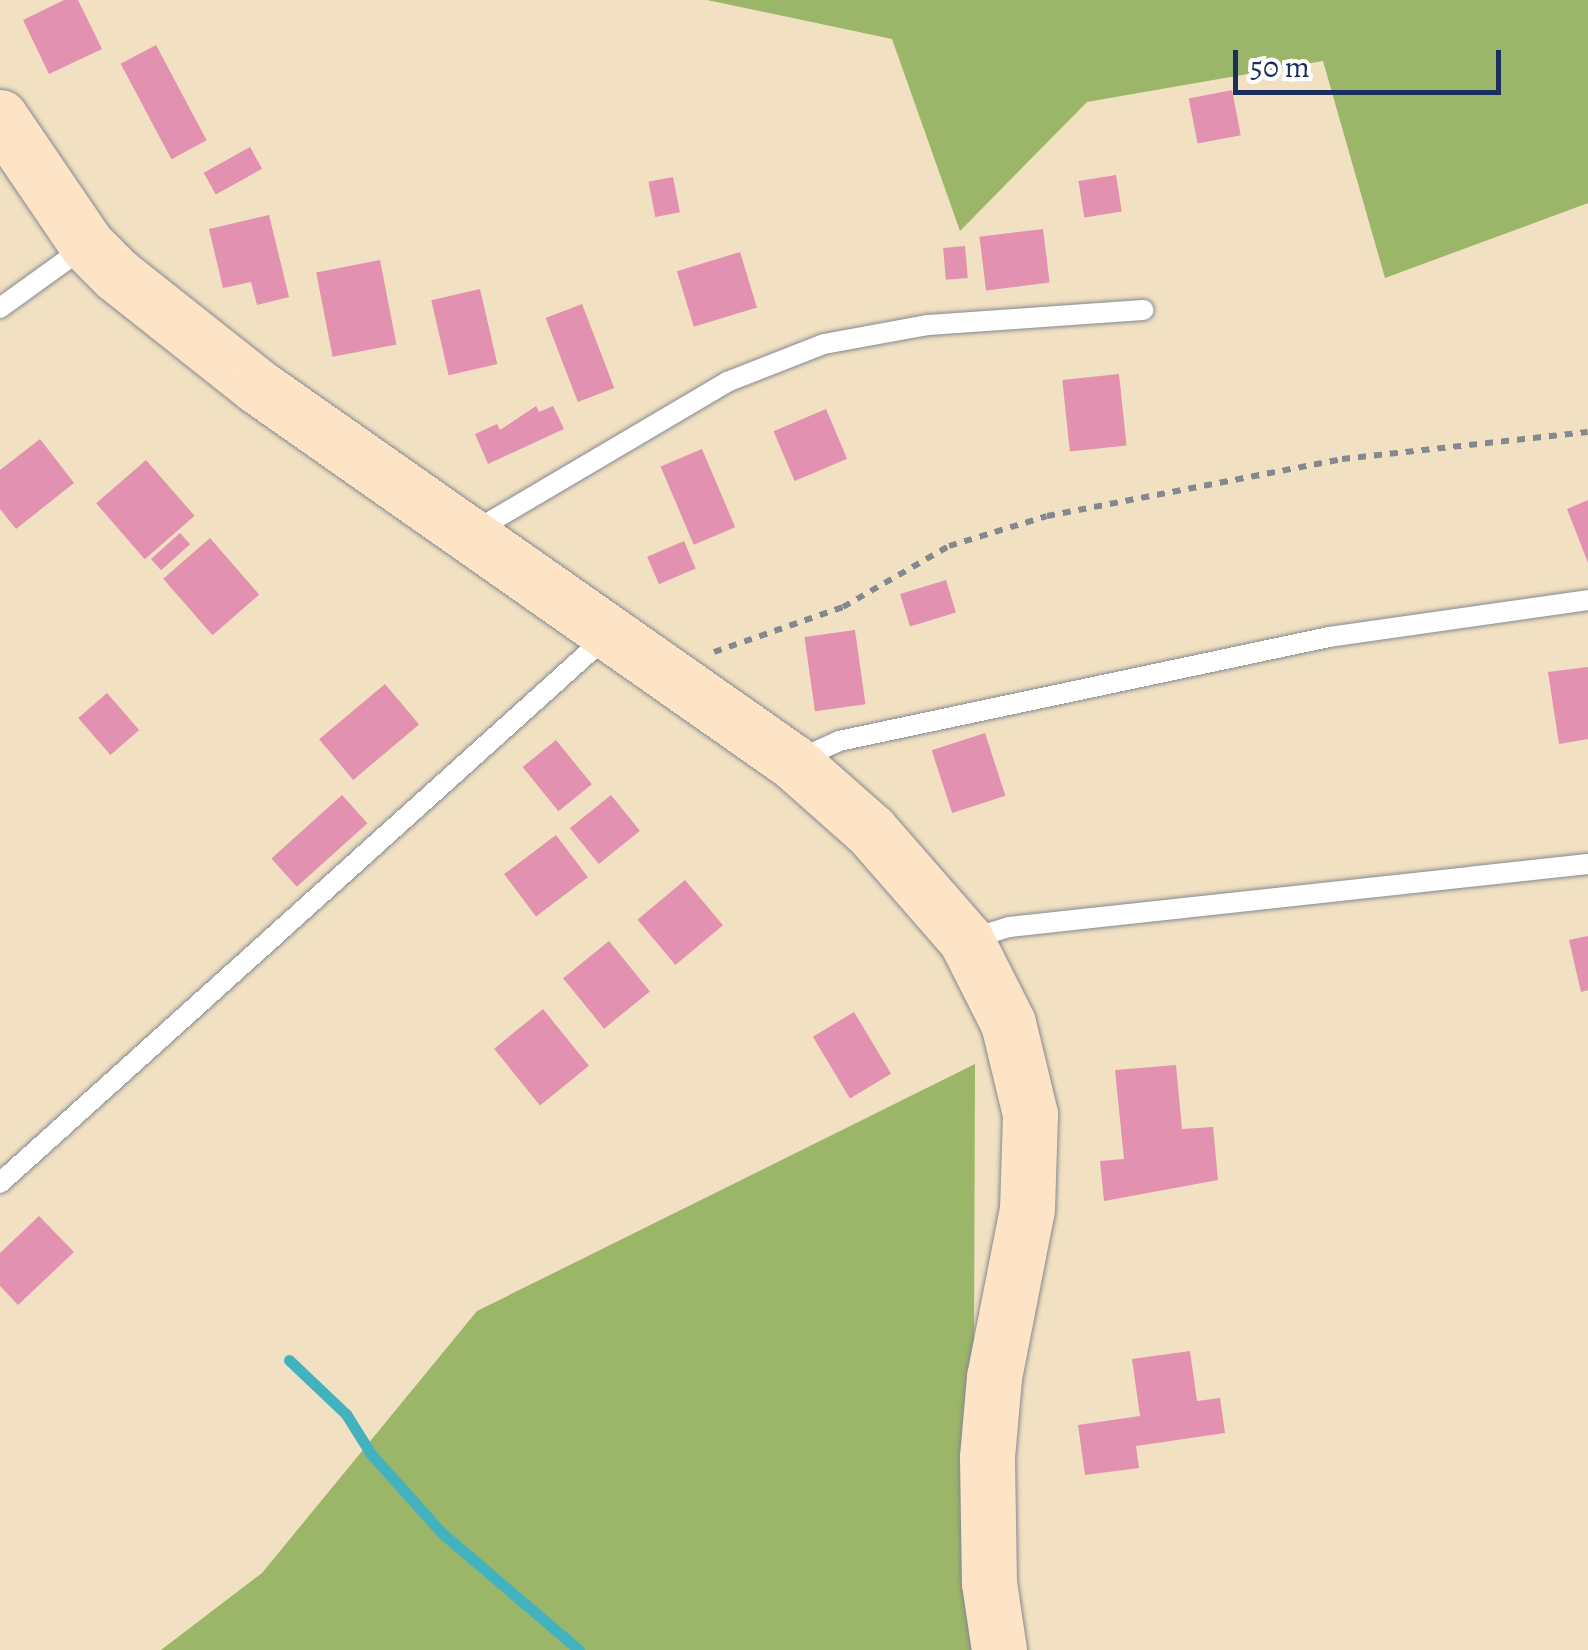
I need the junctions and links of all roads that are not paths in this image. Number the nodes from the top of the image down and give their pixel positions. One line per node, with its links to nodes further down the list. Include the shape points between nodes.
1 (0, 117): 2 (street)
2 (87, 245): 3 (lane); 5 (street, via 257,386)
3 (0, 308)
4 (1143, 310): 5 (lane, via 928,326 824,344 728,382)
5 (467, 536): 7 (street)
6 (1588, 600): 8 (lane, via 1330,637 839,741)
7 (612, 631): 8 (street); 11 (lane)
8 (794, 762): 10 (street, via 871,831)
9 (1588, 864): 10 (lane, via 1009,927)
10 (966, 940): 12 (street, via 1008,1023 1030,1114 1027,1209 994,1376 987,1457 989,1583)
11 (0, 1183)
12 (999, 1650)

